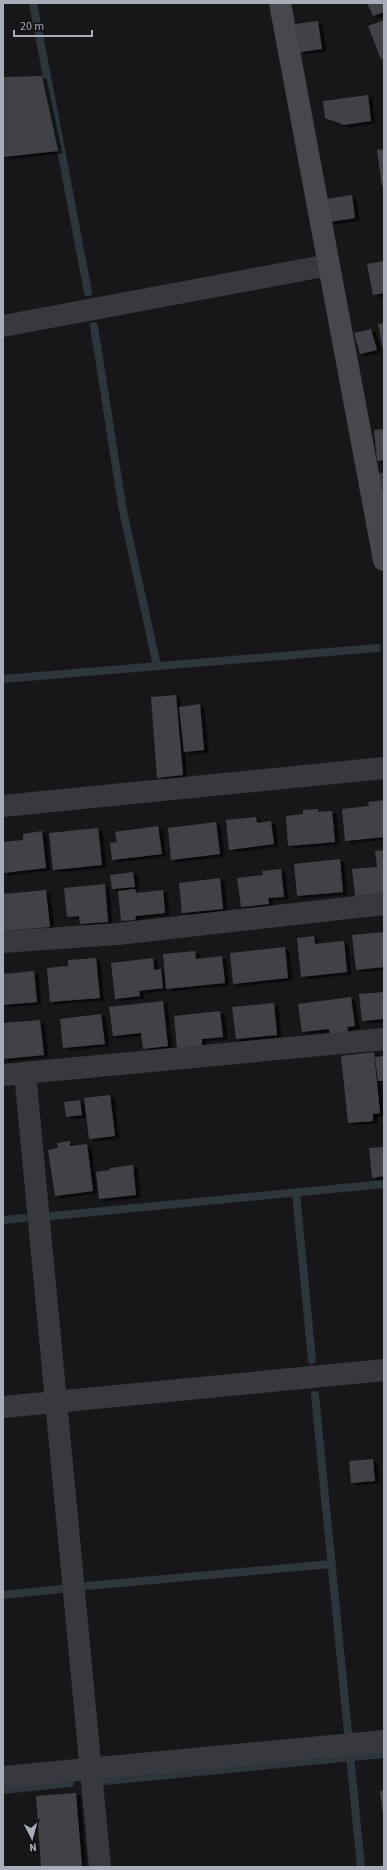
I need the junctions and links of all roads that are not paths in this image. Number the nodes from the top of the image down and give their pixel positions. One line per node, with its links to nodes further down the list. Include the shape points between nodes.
1 (280, 3): 2 (street)
2 (329, 265): 3 (street); 4 (street)
3 (3, 326)
4 (377, 484): 5 (street)
5 (384, 560)
6 (384, 768): 7 (street)
7 (3, 806)
8 (384, 904): 9 (street, via 117,934)
9 (3, 942)
10 (384, 1039): 11 (street)
11 (25, 1073): 12 (street); 14 (street)
12 (3, 1075)
13 (384, 1370): 14 (street)
14 (57, 1402): 15 (street); 17 (street)
15 (3, 1407)
16 (384, 1741): 17 (street)
17 (90, 1769): 18 (street); 19 (street)
18 (3, 1777)
19 (100, 1867)

